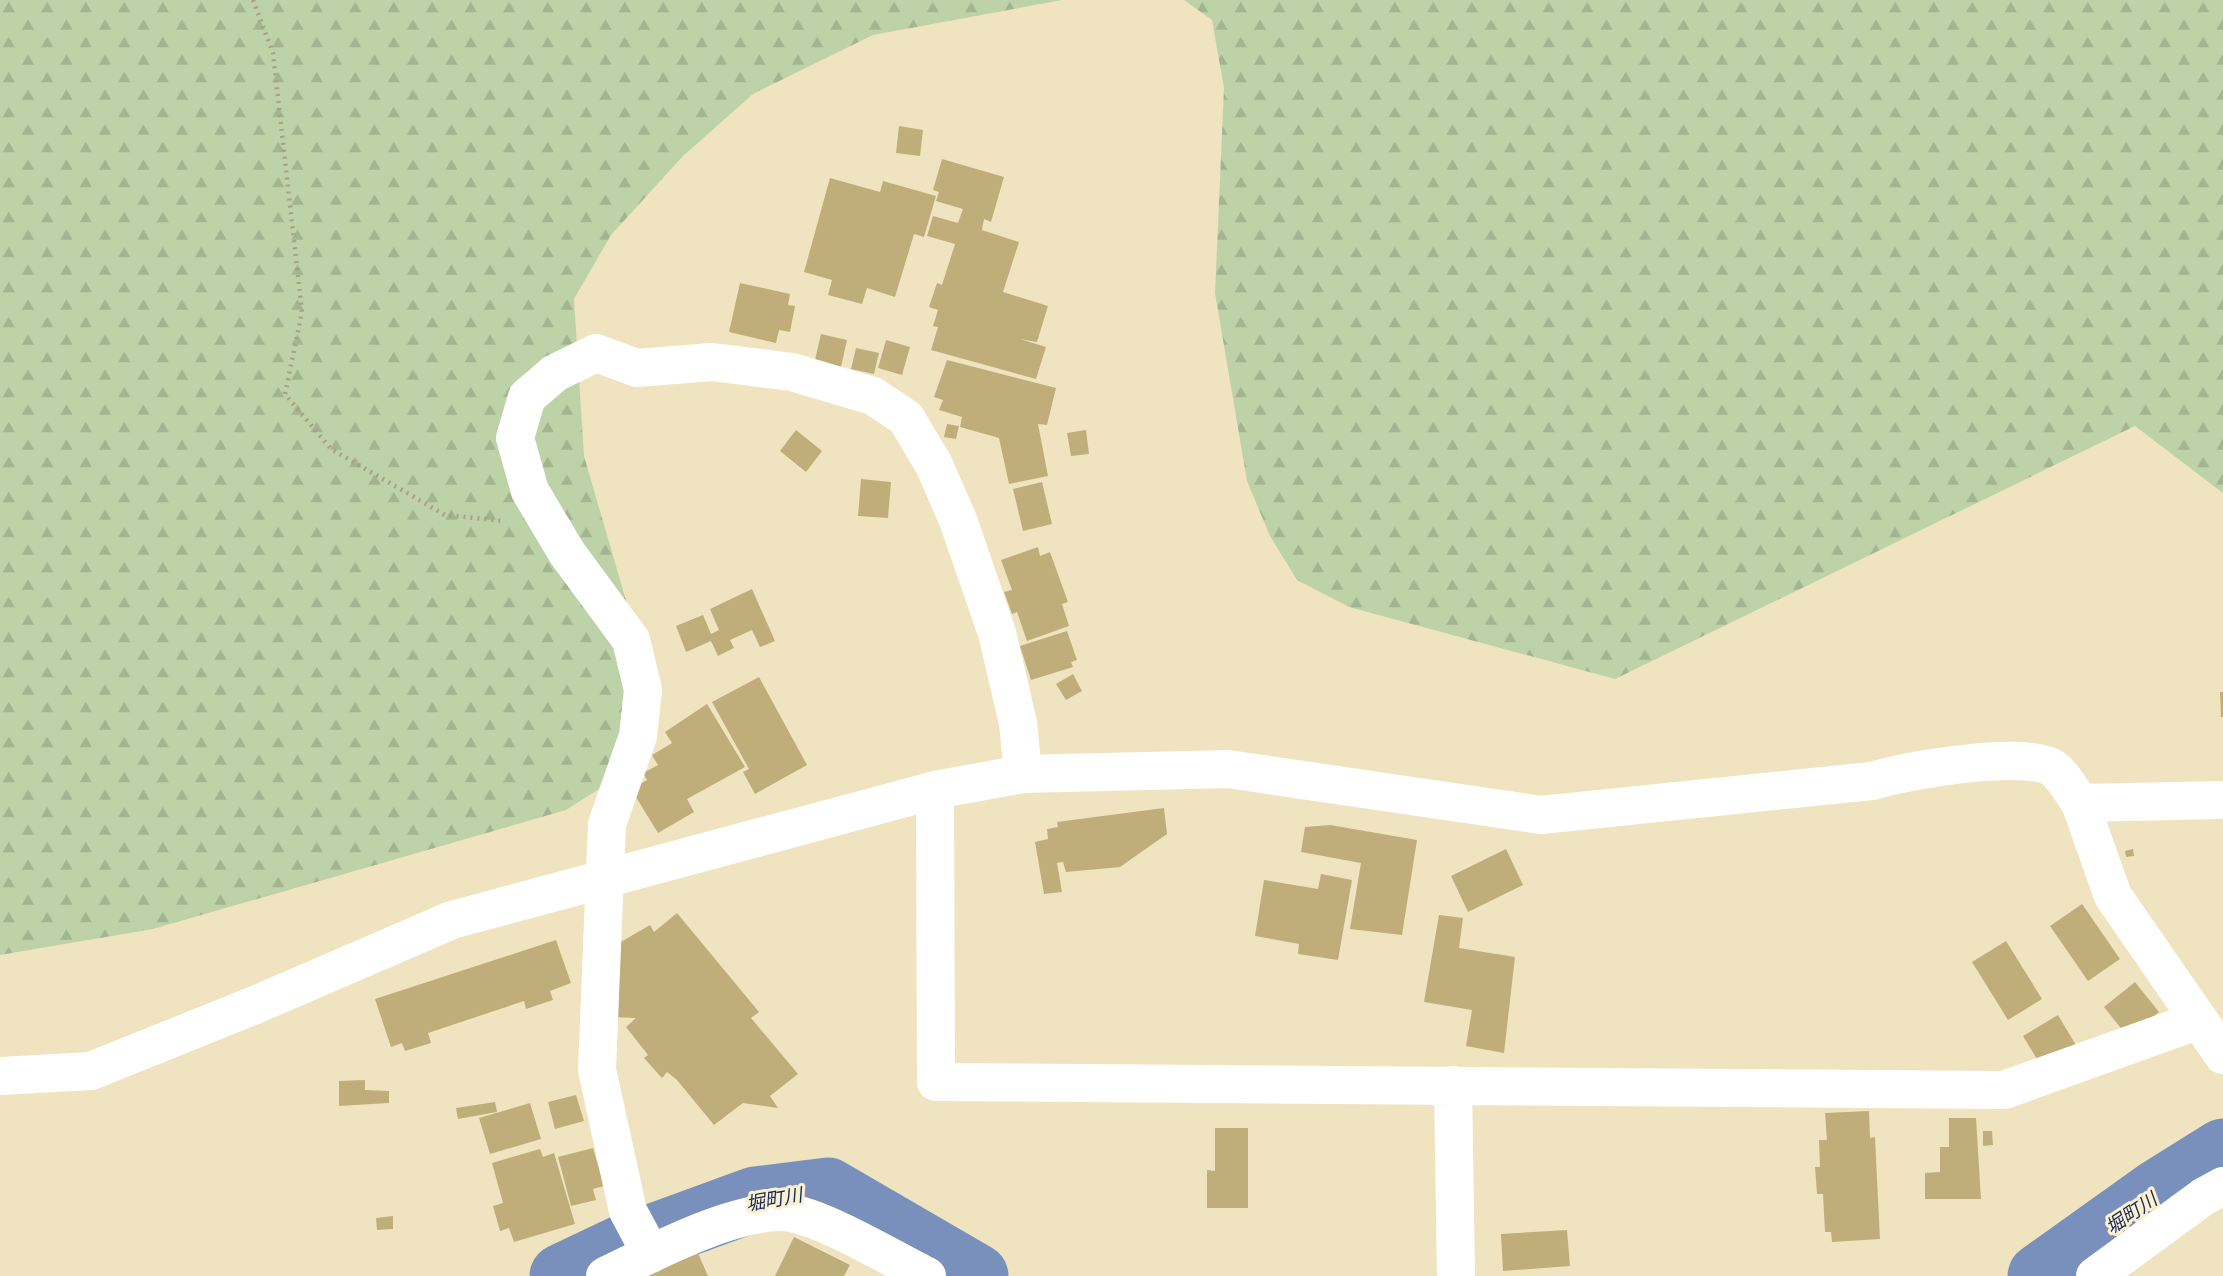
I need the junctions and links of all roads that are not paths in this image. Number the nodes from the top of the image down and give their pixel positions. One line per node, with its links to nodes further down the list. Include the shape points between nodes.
1 (1023, 774): 2 (street); 4 (street, via 1228,769 1541,816 2026,760 2052,767); 5 (street, via 1018,723 997,633 958,520 934,465 906,418 873,396 792,372 712,362 637,368 596,353 555,373 527,397 515,438 530,491 631,640 643,690 638,736 607,824)
2 (935, 790): 5 (street); 9 (street, via 936,1082)
3 (2223, 800): 4 (street)
4 (2080, 803): 6 (street, via 2113,896)
5 (606, 878): 8 (street, via 452,920 91,1071); 11 (street, via 597,1070 628,1211)
6 (2199, 1020): 7 (street); 9 (street, via 2004,1090)
7 (2223, 1055)
8 (0, 1076)
9 (1453, 1086): 14 (street)
10 (2223, 1186): 15 (street)
11 (651, 1254): 12 (street); 13 (street, via 739,1219 782,1212 820,1223)
12 (605, 1276)
13 (927, 1276)
14 (1456, 1276)
15 (2095, 1276)

